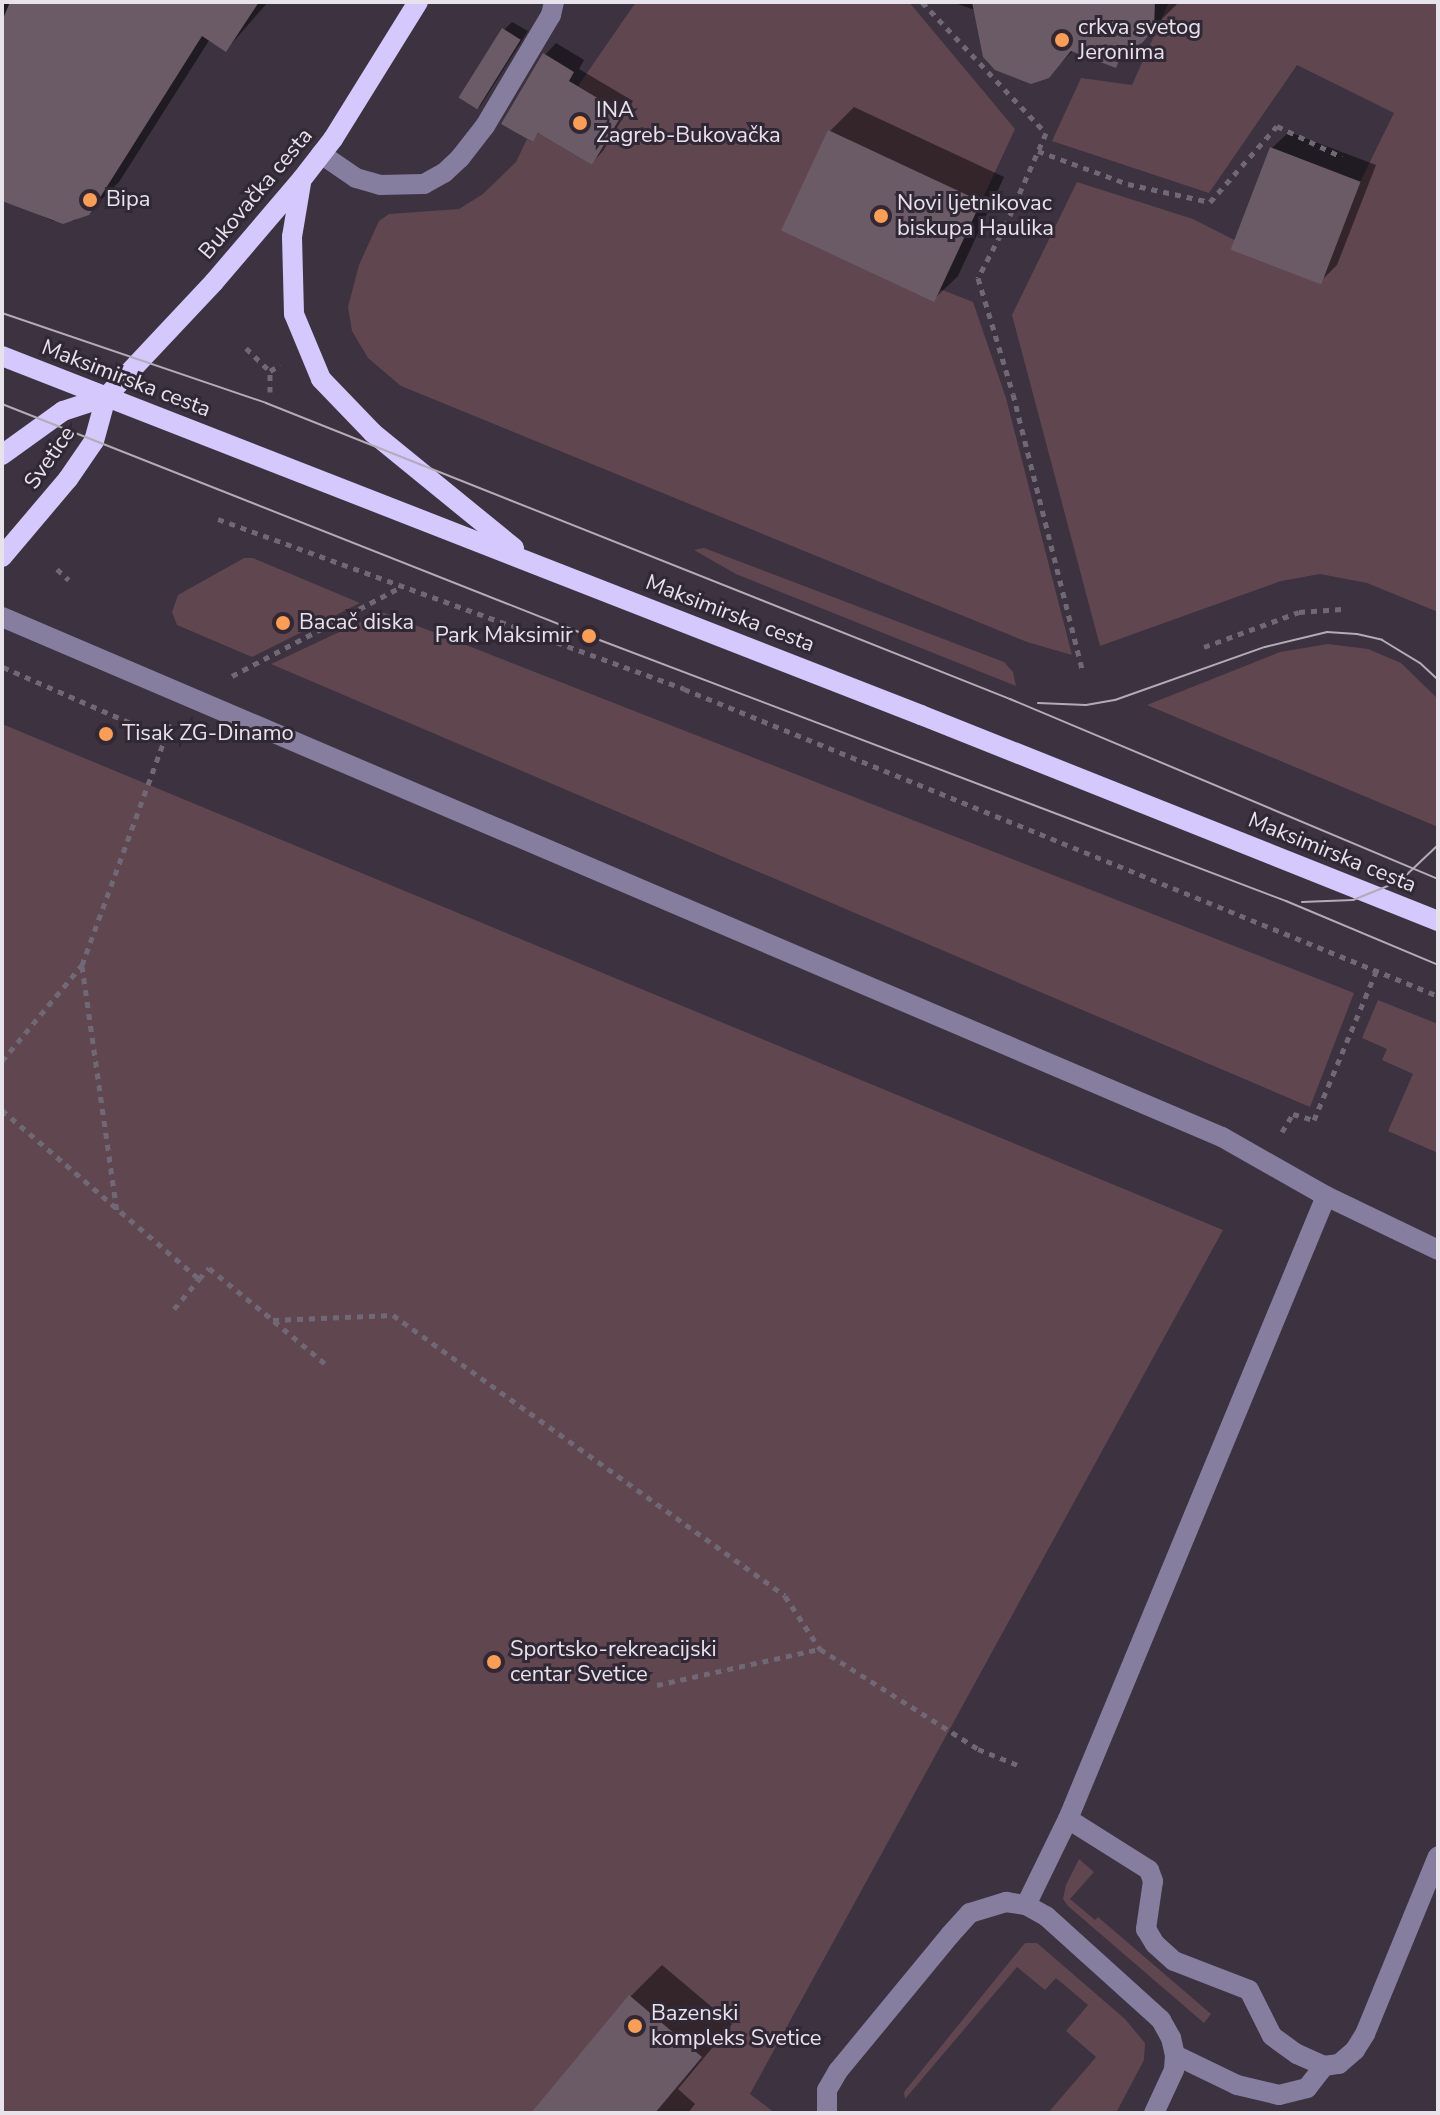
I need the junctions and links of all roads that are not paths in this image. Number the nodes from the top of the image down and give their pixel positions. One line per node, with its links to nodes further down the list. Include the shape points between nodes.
1 (418, 2): 3 (main road, Bukovačka cesta)
2 (554, 2): 3 (street, via 485,126 444,173 424,184 380,185 356,178)
3 (321, 154): 4 (main road, Bukovačka cesta)
4 (302, 179): 6 (main road, Bukovačka cesta); 9 (main road, via 290,276 294,314 321,379 373,433)
5 (2, 356): 6 (main road, Maksimirska cesta)
6 (106, 397): 7 (main road, Svetice, via 63,411); 8 (main road, Svetice, via 94,441); 9 (main road, Maksimirska cesta)
7 (2, 455)
8 (2, 557)
9 (542, 567): 11 (main road, Maksimirska cesta)
10 (2, 617): 12 (street, via 1208,1131)
11 (1438, 921)
12 (1326, 1196): 13 (street); 14 (street)
13 (1438, 1250)
14 (1068, 1819): 16 (street); 18 (street, via 1149,1870 1153,1881 1146,1929 1155,1944 1174,1961 1249,1990 1272,2036)
15 (1438, 1856): 18 (street, via 1365,2034 1339,2064)
16 (1026, 1905): 17 (street, via 1046,1916 1161,2020); 19 (street, via 1006,1902 970,1913 838,2071 827,2090)
17 (1175, 2055): 18 (street, via 1237,2085 1279,2095 1307,2088); 20 (street, via 1174,2070)
18 (1324, 2066)
19 (827, 2113)
20 (1154, 2113)

